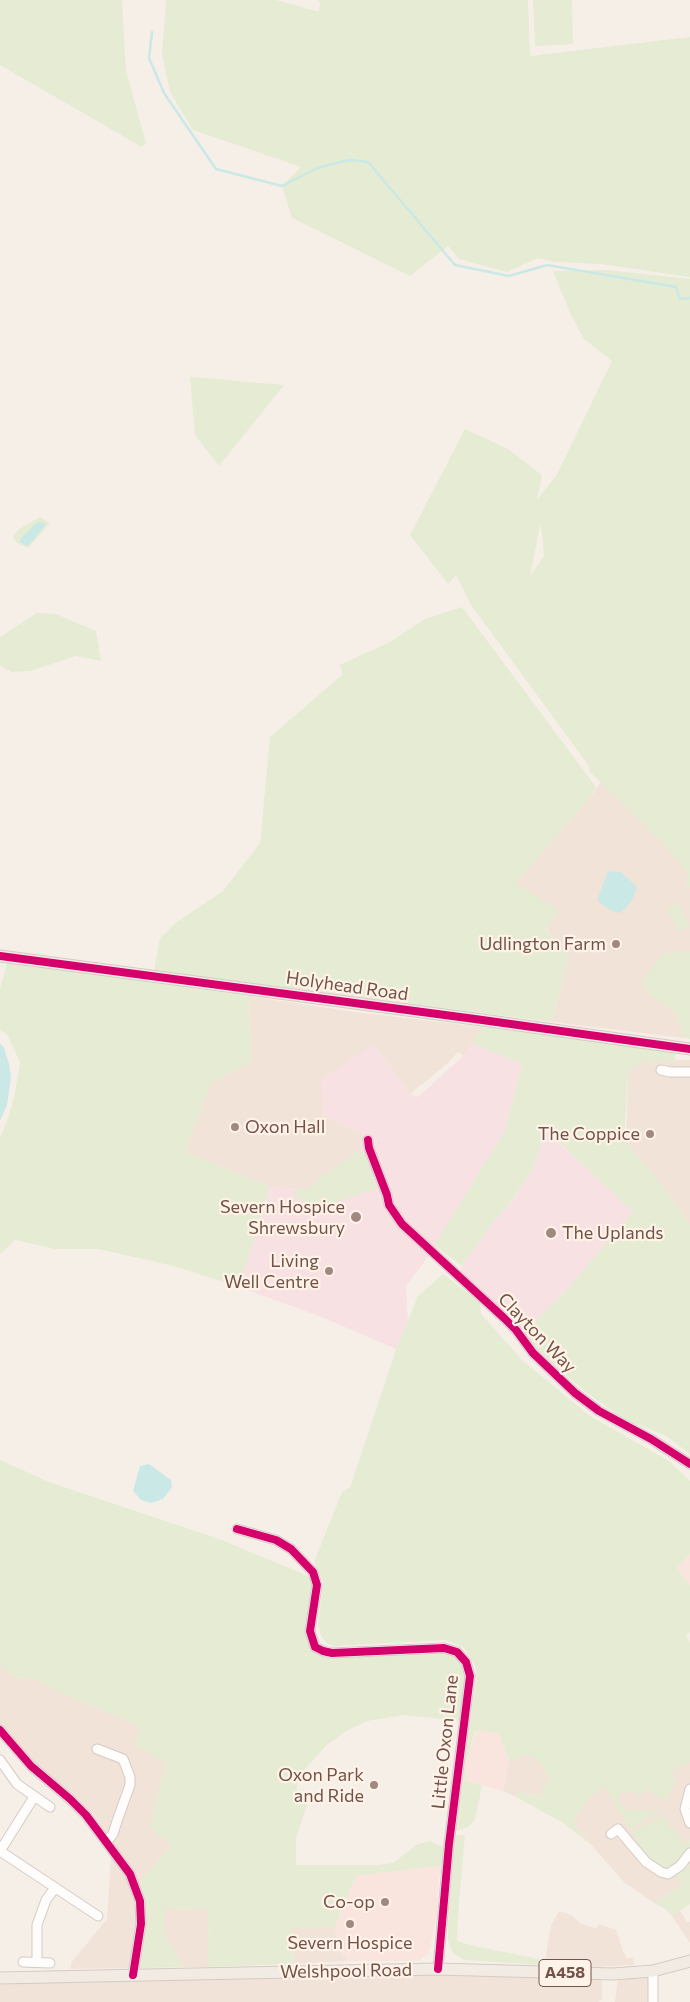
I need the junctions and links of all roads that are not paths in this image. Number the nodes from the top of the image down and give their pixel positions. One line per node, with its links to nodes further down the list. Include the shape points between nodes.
1 (0, 956): 2 (main road, Holyhead Road)
2 (690, 1049)
3 (661, 1070): 4 (street)
4 (690, 1072)
5 (368, 1140): 6 (street, Clayton Way, via 389,1205 402,1224 504,1318 533,1354 575,1393 599,1411)
6 (690, 1464)
7 (237, 1529): 25 (street, Little Oxon Lane, via 276,1540 291,1549 313,1572 317,1585 310,1631 315,1647 332,1652 444,1648 457,1652 466,1662 470,1676 449,1844)
8 (0, 1730): 16 (street, via 31,1766 70,1798)
9 (97, 1749): 16 (street, via 124,1760 130,1776 130,1785)
10 (0, 1760): 12 (street, via 17,1784)
11 (690, 1789): 14 (street, via 685,1810)
12 (34, 1797): 13 (street); 17 (street)
13 (50, 1807)
14 (690, 1823)
15 (611, 1834): 18 (street, via 618,1830 646,1862 668,1874)
16 (107, 1841): 27 (street, via 130,1874 140,1900 142,1924)
17 (0, 1851): 19 (street)
18 (690, 1853)
19 (55, 1888): 20 (street); 23 (street, via 46,1900 37,1925)
20 (98, 1916)
21 (690, 1961): 26 (main road, Welshpool Road / A458)
22 (23, 1962): 23 (street)
23 (37, 1962): 24 (street)
24 (50, 1963)
25 (438, 1969): 26 (main road, Welshpool Road / A458, via 613,1974); 27 (main road, Welshpool Road / A458)
26 (653, 1971): 29 (street)
27 (133, 1975): 28 (main road, Welshpool Road / A458)
28 (0, 1978)
29 (653, 2002)

